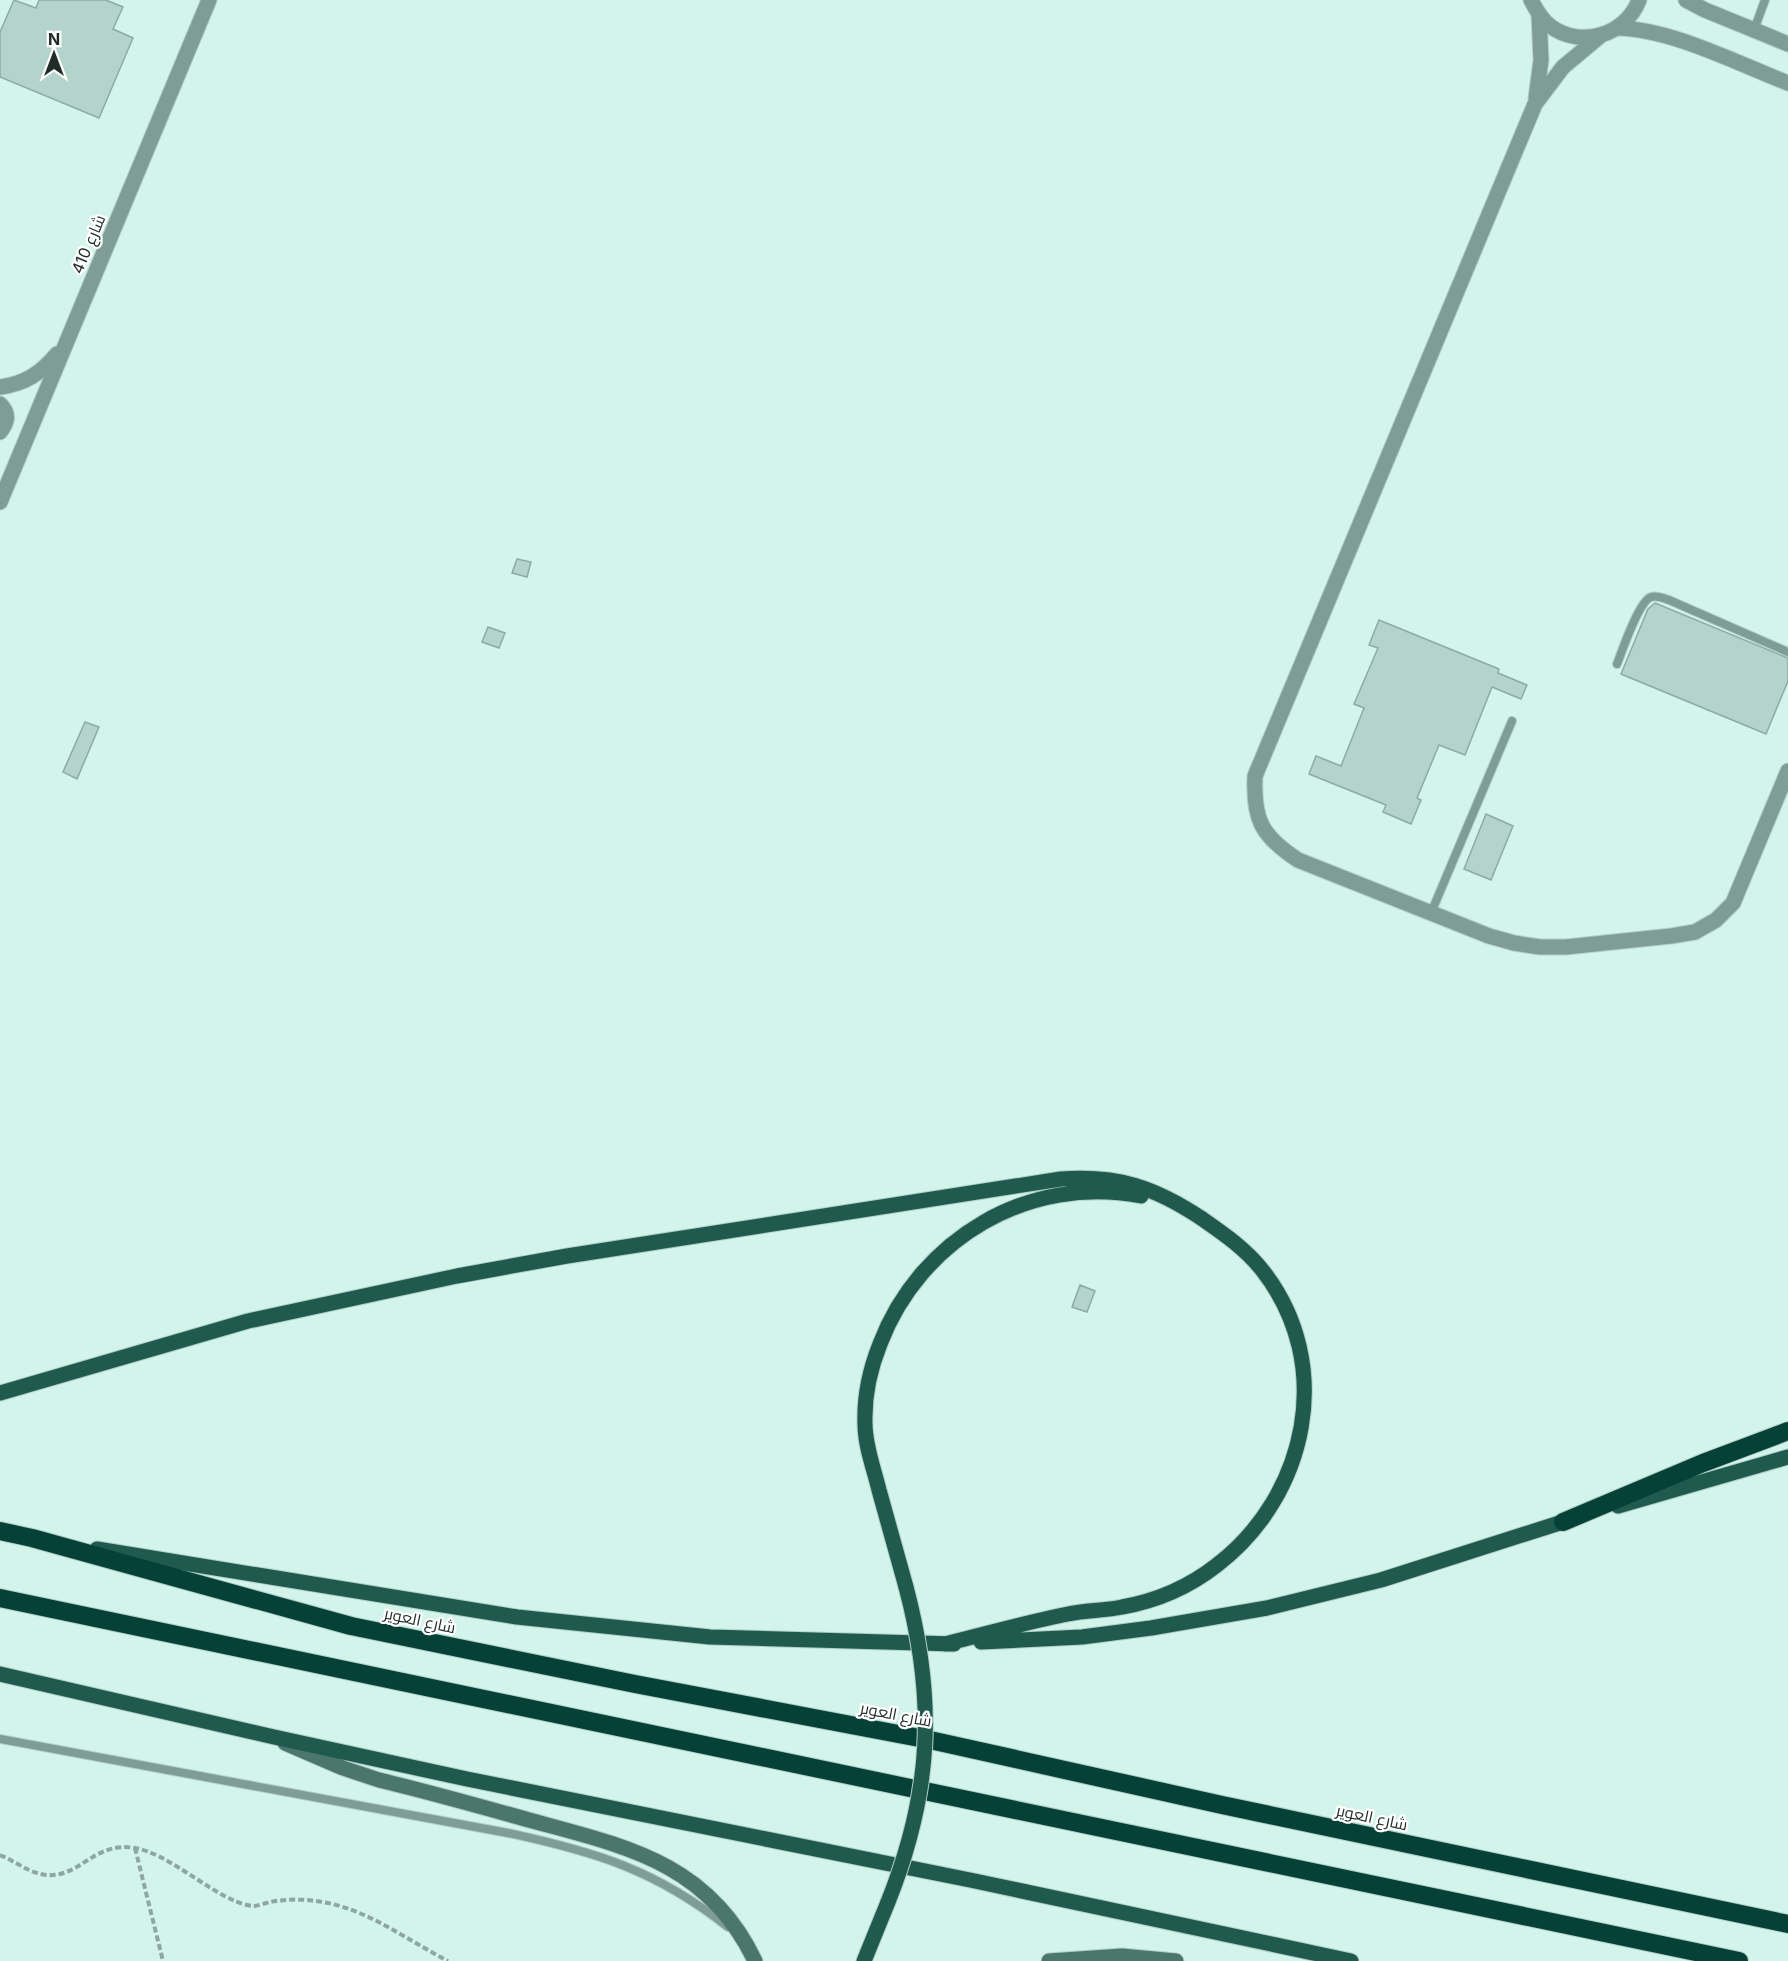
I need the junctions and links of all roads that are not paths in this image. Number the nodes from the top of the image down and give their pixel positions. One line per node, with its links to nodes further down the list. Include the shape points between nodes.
1 (209, 0): 13 (street, شارع 410)
2 (1531, 0): 6 (street)
3 (1639, 0): 7 (street)
4 (1686, 0): 8 (street)
5 (1766, 0): 8 (lane)
6 (1539, 15): 9 (street, via 1566,34); 12 (street, via 1541,60)
7 (1617, 28): 9 (street); 11 (street, via 1668,36)
8 (1754, 30): 10 (street)
9 (1599, 37): 12 (street, via 1563,67)
10 (1788, 44)
11 (1788, 83)
12 (1535, 104): 22 (street, via 1255,776 1254,801 1261,825 1276,846 1298,860)
13 (68, 340): 14 (street, via 36,375); 17 (street, شارع 410)
14 (0, 387)
15 (0, 404): 16 (street, via 7,418)
16 (0, 432)
17 (0, 502)
18 (1788, 652): 19 (lane, via 1669,600 1651,597 1640,611)
19 (1617, 664)
20 (1512, 721): 22 (lane)
21 (1788, 771): 22 (street, via 1733,903 1716,920 1695,932 1540,946 1489,936)
22 (1431, 913)
23 (1200, 1218): 24 (main road, via 1142,1187 1098,1178 1061,1179 457,1276 248,1321); 31 (main road, via 1223,1232 1262,1270 1276,1289 1294,1333 1303,1380 1302,1429 1297,1452 1278,1495 1234,1551 1196,1580 1174,1591 1122,1607 1069,1613); 38 (main road, bridge, via 1176,1206 1123,1192 1078,1192 1017,1206 969,1231 941,1254 911,1287 889,1325 876,1355 865,1425 918,1637 926,1745 915,1820 904,1862)
24 (0, 1394)
25 (1788, 1431): 27 (highway)
26 (1788, 1457): 27 (main road)
27 (1563, 1522): 31 (main road, via 1381,1580 1266,1608 1082,1636)
28 (0, 1531): 29 (highway, شارع العوير)
29 (32, 1538): 31 (main road, via 517,1617 710,1636); 35 (highway, شارع العوير, via 351,1626 930,1740)
30 (0, 1598): 42 (highway)
31 (945, 1644)
32 (0, 1674): 33 (main road)
33 (274, 1737): 36 (main road, via 379,1780 632,1849 694,1885); 41 (main road)
34 (0, 1739): 36 (lane, via 574,1848 669,1886)
35 (1788, 1924)
36 (742, 1938): 37 (main road)
37 (755, 1961)
38 (864, 1961)
39 (1049, 1961): 40 (main road, via 1122,1956)
40 (1176, 1961)
41 (1351, 1961)
42 (1739, 1961)

